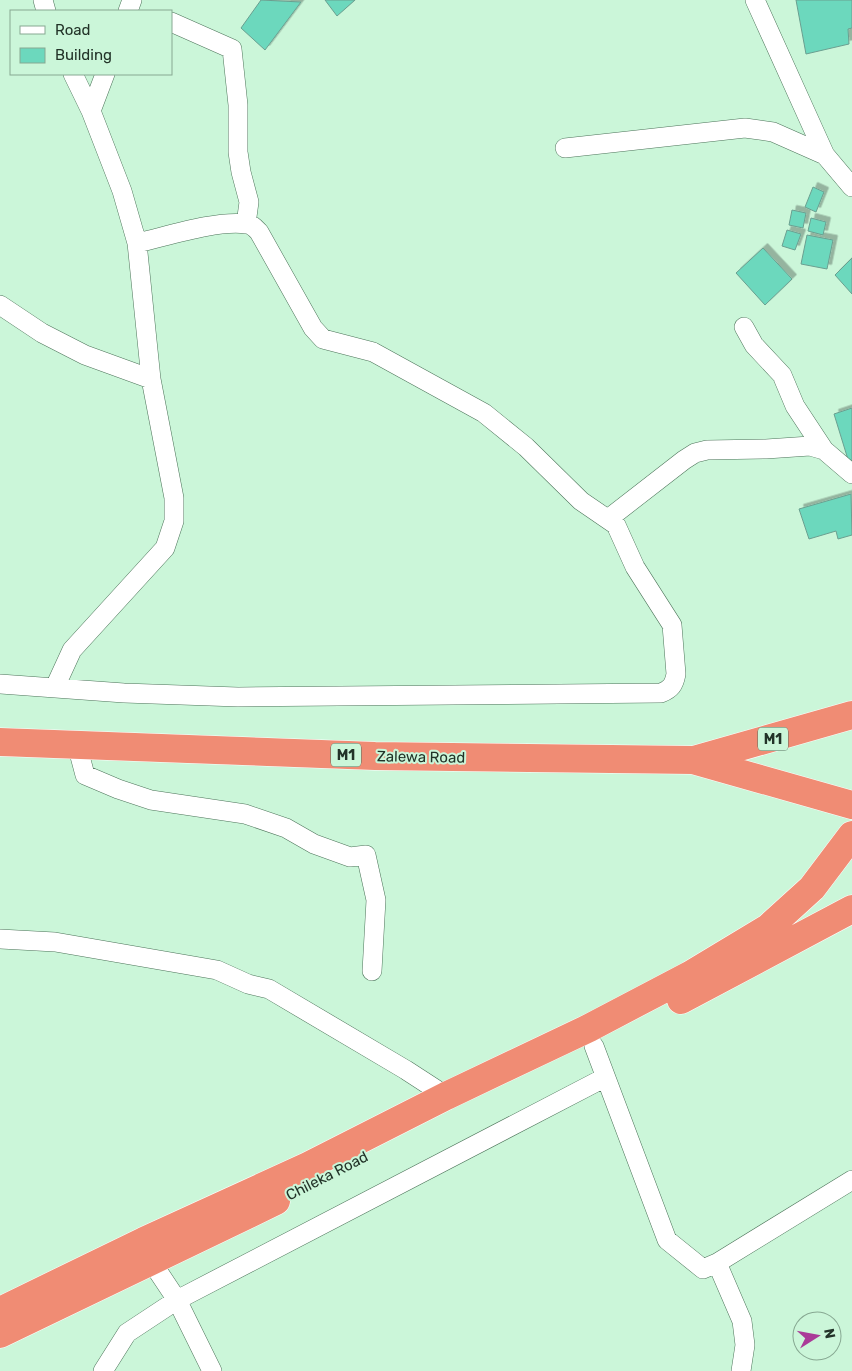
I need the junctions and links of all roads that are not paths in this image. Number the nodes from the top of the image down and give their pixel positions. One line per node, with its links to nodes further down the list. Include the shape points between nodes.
1 (755, 0): 7 (street)
2 (172, 22): 9 (street, via 232,49 238,96 238,152 250,202)
3 (73, 75): 5 (street)
4 (105, 75): 5 (street)
5 (91, 111): 10 (street, via 122,191)
6 (565, 148): 7 (street, via 746,128 773,132)
7 (825, 155): 8 (street)
8 (852, 187)
9 (246, 224): 10 (street, via 209,227); 16 (street, via 259,232 313,328 323,339 373,352 484,413 526,447 580,501)
10 (137, 243): 13 (street)
11 (0, 305): 13 (street, via 59,342)
12 (744, 327): 14 (street, via 754,345 782,375 795,406)
13 (152, 379): 18 (street, via 174,498 174,521 165,548 72,650)
14 (824, 450): 15 (street); 16 (street, via 800,445 695,453)
15 (852, 474)
16 (608, 519): 18 (street, via 622,534 635,567 672,624 676,674 671,689 661,693 238,697)
17 (0, 684): 18 (street)
18 (55, 687)
19 (852, 715): 22 (highway, Zalewa Road / M1)
20 (0, 742): 21 (highway, Zalewa Road / M1)
21 (77, 745): 22 (highway, Zalewa Road / M1, via 375,756); 27 (street, via 85,775 118,789 152,800 245,814 286,828 314,844 350,857 366,855 376,900)
22 (693, 760): 23 (highway, Zalewa Road / M1)
23 (852, 805)
24 (852, 835): 30 (highway, via 812,888 768,928 589,1028)
25 (852, 909): 28 (highway, Chileka Road)
26 (0, 939): 30 (street, via 55,942 217,970 248,984 269,989)
27 (372, 971)
28 (594, 1046): 29 (street); 32 (highway, Chileka Road, via 512,1080 315,1182)
29 (604, 1078): 33 (street, via 667,1240 703,1269); 34 (street)
30 (446, 1096): 35 (highway, via 308,1166)
31 (852, 1180): 33 (street)
32 (151, 1261): 34 (street); 36 (highway, Chileka Road)
33 (716, 1263): 39 (street, via 742,1321 745,1345)
34 (177, 1300): 37 (street, via 127,1332); 38 (street)
35 (0, 1310)
36 (0, 1334)
37 (103, 1371)
38 (212, 1371)
39 (741, 1371)

